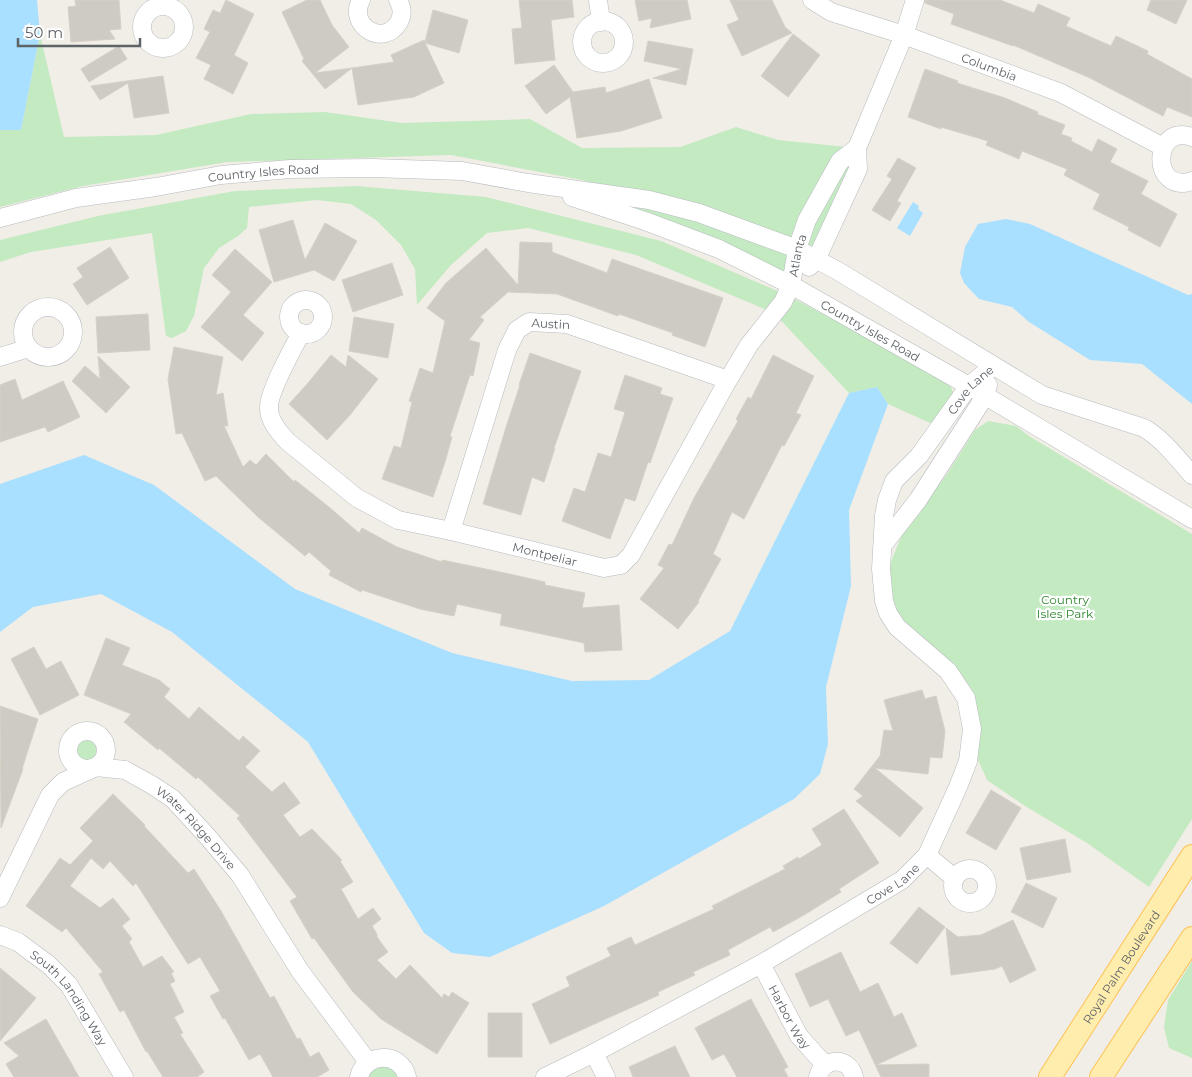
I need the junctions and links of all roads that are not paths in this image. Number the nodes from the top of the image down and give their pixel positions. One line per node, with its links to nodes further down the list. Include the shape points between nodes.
1 (361, 0): 2 (street, via 357,13 360,22 365,29 382,34 397,27 401,19)
2 (398, 0)
3 (598, 0): 6 (street)
4 (812, 0): 7 (street, Columbia, via 831,12)
5 (916, 0): 7 (street, Atlanta)
6 (600, 22)
7 (904, 35): 9 (street, Columbia, via 1061,93); 10 (street, Atlanta)
8 (1192, 137): 9 (street, via 1177,136)
9 (1163, 147): 11 (street, via 1160,156 1165,173 1180,183)
10 (857, 148): 14 (street, Atlanta, via 840,161 831,176 807,220); 15 (street, Atlanta, via 858,169)
11 (1192, 181)
12 (528, 183): 13 (street, Country Isles Road, via 462,171 290,169 221,174 76,198); 14 (street, Country Isles Road, via 649,200 699,213); 16 (street, Country Isles Road, via 719,249)
13 (0, 218)
14 (797, 249): 15 (street, Country Isles Road); 16 (street, Atlanta)
15 (816, 260): 16 (street, Atlanta); 20 (street, Country Isles Road)
16 (791, 285): 21 (street, Montpeliar, via 783,302 749,345); 22 (street, Country Isles Road)
17 (301, 333): 26 (street, Montpeliar, via 269,404 270,416 280,433 357,498 398,520)
18 (29, 348): 19 (street)
19 (0, 357)
20 (993, 366): 22 (street, Cove Lane); 23 (street, Cove Lane); 24 (street, Country Isles Road, via 1042,395 1144,428 1157,436)
21 (728, 380): 26 (street, Montpeliar, via 631,555 621,565 604,568); 26 (street, Austin, via 568,324 529,322 518,330 507,350)
22 (969, 386): 23 (street, Country Isles Road); 27 (street, Cove Lane, via 919,456 894,481 885,508)
23 (986, 396): 25 (street, Country Isles Road); 27 (street, Cove Lane, via 918,500)
24 (1192, 475)
25 (1192, 519)
26 (451, 531)
27 (884, 545): 28 (street, Cove Lane, via 881,569 888,614 897,627 948,671 966,698 972,729 968,761)
28 (928, 855): 30 (street); 34 (street, Cove Lane, via 902,880)
29 (1192, 856): 44 (main road, Royal Palm Boulevard)
30 (954, 878)
31 (0, 898): 36 (street, Water Ridge Drive, via 50,795 64,782 96,767 125,770 173,799 240,875 300,971)
32 (0, 935): 38 (street, South Landing Way, via 18,942 69,985)
33 (1192, 938): 45 (main road)
34 (762, 964): 35 (street, Cove Lane); 37 (street, Harbor Way)
35 (594, 1053): 41 (street, Cove Lane); 42 (street)
36 (368, 1062): 39 (street); 40 (street, via 390,1058 403,1067)
37 (821, 1071): 43 (street, Harbor Way, via 835,1061 841,1062 850,1068)
38 (124, 1077)
39 (359, 1077)
40 (407, 1077)
41 (544, 1077)
42 (606, 1077)
43 (854, 1077)
44 (1050, 1077)
45 (1101, 1077)

